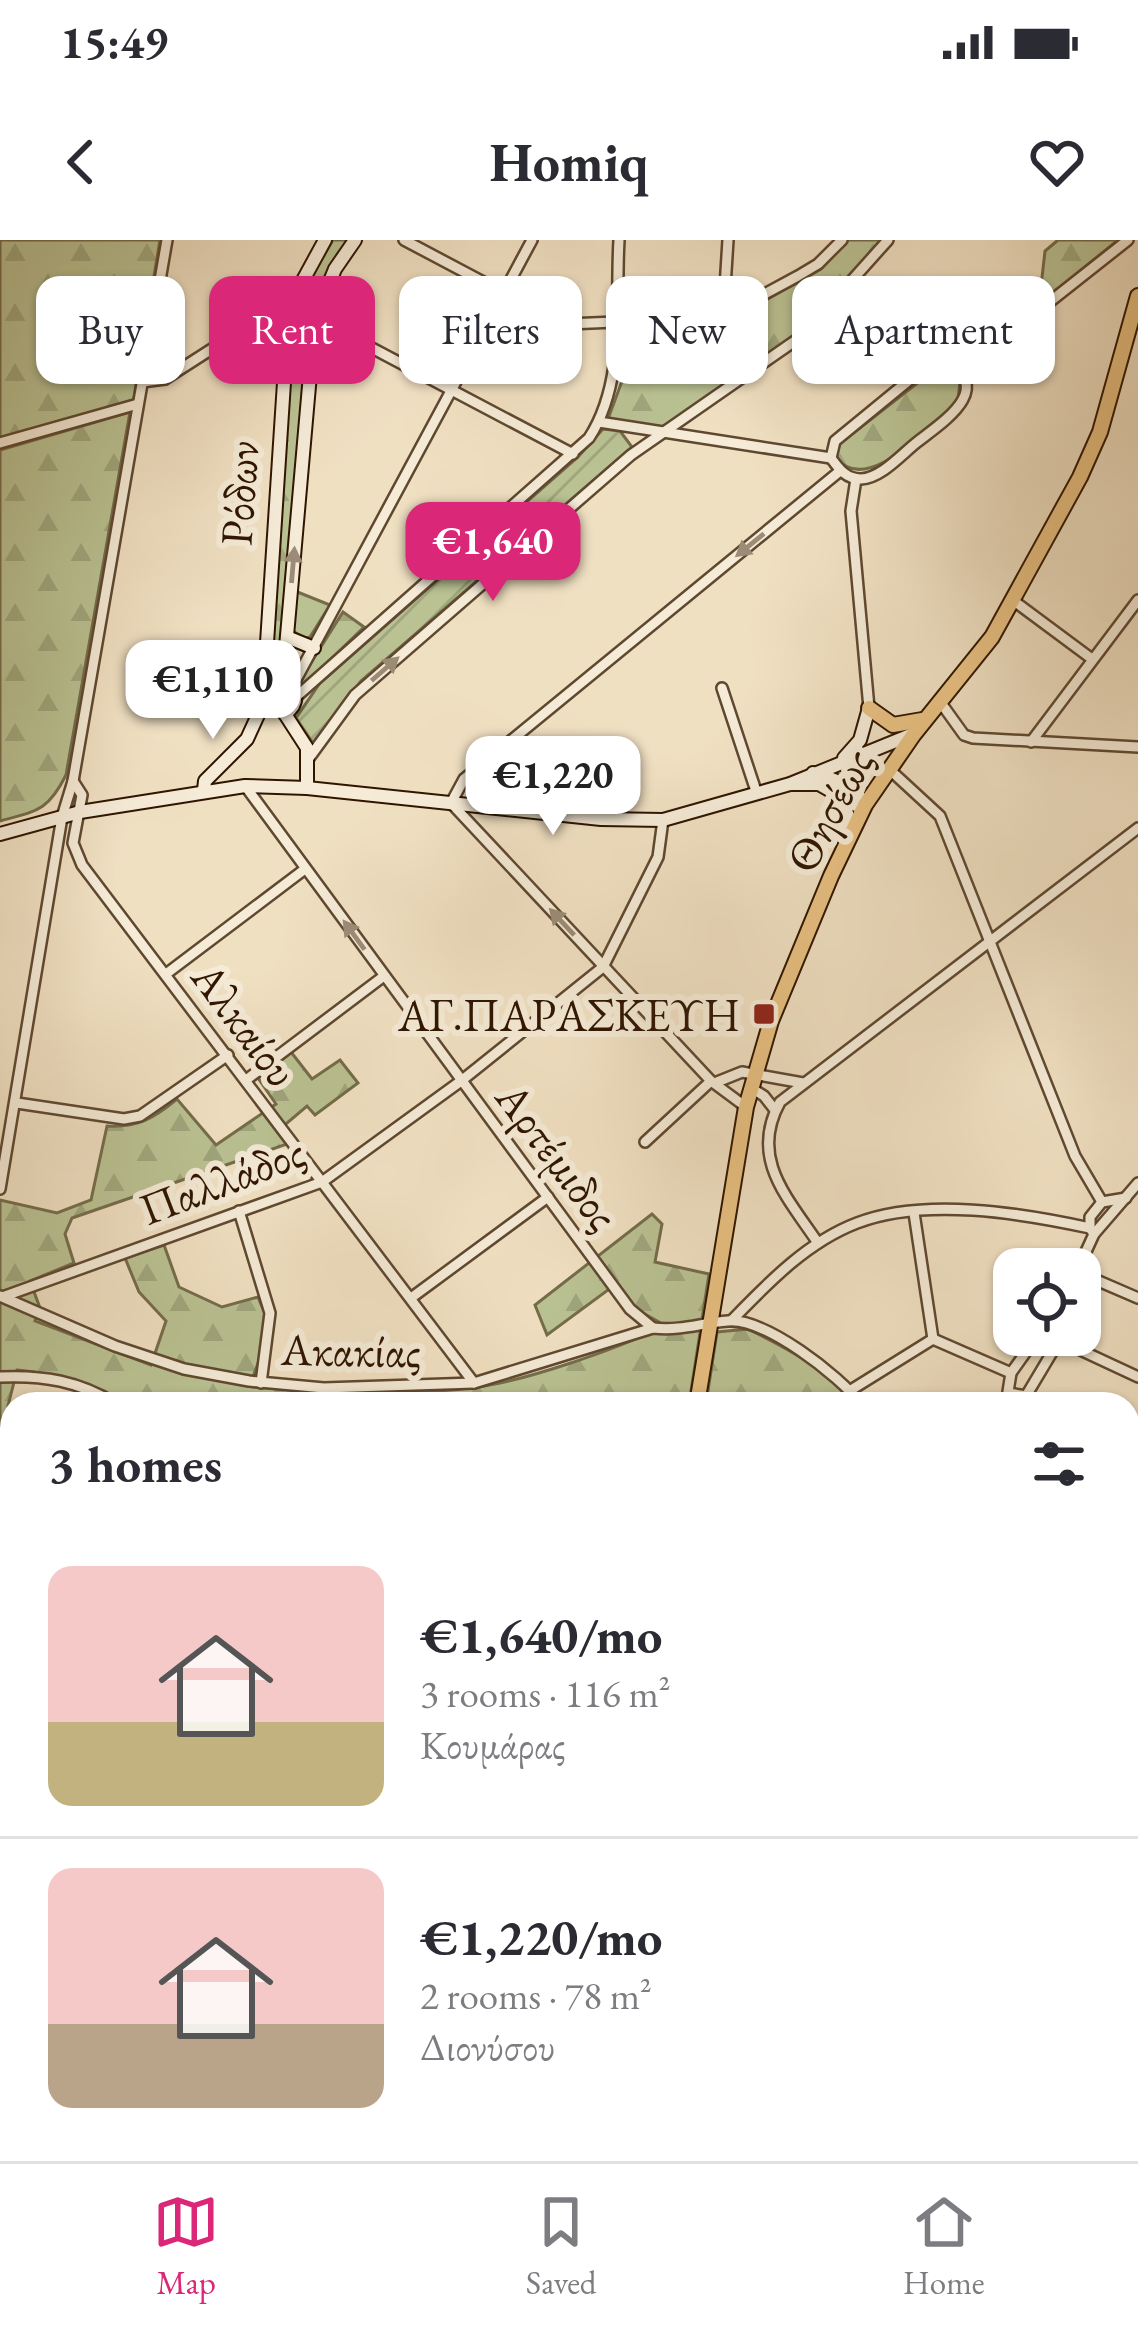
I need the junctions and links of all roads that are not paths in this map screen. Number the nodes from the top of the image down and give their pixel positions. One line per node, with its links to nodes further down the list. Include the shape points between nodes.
1 (167, 240): 11 (street)
2 (325, 240): 12 (street, Ρόδων)
3 (355, 240): 13 (street, Ρόδων)
4 (404, 240): 14 (street)
5 (532, 240): 15 (street)
6 (619, 240): 16 (street)
7 (728, 240): 17 (street)
8 (842, 240): 18 (street)
9 (888, 240): 32 (street, via 802,336)
10 (1128, 240): 20 (street)
11 (161, 276)
12 (305, 276)
13 (332, 276)
14 (472, 276)
15 (513, 276)
16 (617, 276)
17 (726, 276)
18 (768, 293)
19 (1138, 296): 39 (main road, Θησέως, via 1090,456)
20 (1055, 297)
21 (375, 350): 29 (street)
22 (142, 384): 30 (street)
23 (283, 384): 43 (street, Ρόδων)
24 (309, 384): 40 (street, Ρόδων, one-way to 24)
25 (458, 384): 29 (street)
26 (611, 384): 31 (street)
27 (904, 384): 35 (street, via 835,441)
28 (966, 384): 37 (street, via 962,404 877,474)
29 (454, 391): 34 (street); 41 (street)
30 (138, 404): 33 (street); 57 (street)
31 (599, 422): 32 (street); 34 (street)
32 (660, 434): 35 (street); 53 (street, one-way to 32, via 355,695)
33 (0, 442)
34 (573, 454): 44 (street)
35 (831, 458): 36 (street)
36 (840, 471): 37 (street); 64 (street, one-way to 64, via 464,778)
37 (856, 478): 47 (street, via 851,511)
38 (1138, 600): 42 (street)
39 (1014, 601): 42 (street); 48 (main road, Θησέως)
40 (287, 637): 41 (street); 44 (street, Ρόδων)
41 (314, 648): 44 (street)
42 (1093, 659): 51 (street)
43 (265, 688): 44 (street); 46 (street)
44 (291, 688): 49 (street)
45 (722, 688): 62 (street)
46 (263, 704): 49 (street); 61 (street, via 247,739)
47 (869, 708): 48 (main road, via 893,725 912,724); 54 (street, via 860,740)
48 (936, 708): 50 (main road, Θησέως); 51 (street, via 964,735)
49 (286, 714): 53 (street)
50 (914, 734): 54 (street); 55 (main road, Θησέως)
51 (1031, 742): 52 (street)
52 (1138, 747)
53 (309, 758): 60 (street)
54 (839, 762): 56 (street)
55 (889, 769): 65 (main road, Θησέως); 75 (street, via 940,816)
56 (812, 772): 58 (street); 65 (street)
57 (73, 781): 66 (street); 67 (street)
58 (790, 784): 62 (street); 63 (street)
59 (245, 785): 60 (street); 61 (street); 74 (street, Αρτέμιδος)
60 (307, 788): 64 (street)
61 (204, 790): 66 (street)
62 (757, 794): 68 (street)
63 (837, 794): 65 (street); 71 (street)
64 (451, 803): 68 (street); 76 (street, one-way to 64)
65 (865, 805): 71 (main road, Θησέως)
66 (80, 812): 67 (street); 72 (street, via 73,843)
67 (62, 817): 70 (street); 73 (street)
68 (664, 820): 76 (street, Παλλάδος, via 658,857)
69 (1138, 828): 75 (street)
70 (0, 834)
71 (848, 838): 81 (main road, Θησέως)
72 (82, 865): 73 (street); 77 (street, Αλκαίου)
73 (55, 868): 85 (street)
74 (305, 869): 77 (street); 78 (street, Αρτέμιδος, one-way to 74)
75 (989, 940): 84 (street); 94 (street, via 1075,1156)
76 (603, 967): 82 (street, Παλλάδος); 83 (street)
77 (166, 974): 79 (street, Αλκαίου)
78 (384, 976): 80 (street); 82 (street, Αρτέμιδος)
79 (228, 1055): 80 (street, Αλκαίου); 85 (street, via 140,1116)
80 (247, 1080): 89 (street, Αλκαίου)
81 (753, 1080): 83 (street, via 738,1072); 84 (street); 86 (main road, Θησέως); 87 (street)
82 (461, 1081): 89 (street, Παλλάδος); 92 (street, Αρτέμιδος)
83 (714, 1081): 86 (street); 88 (street)
84 (808, 1082): 87 (street)
85 (17, 1102): 91 (street)
86 (746, 1107): 105 (main road, Θησέως)
87 (775, 1110): 98 (street, via 767,1154 775,1182)
88 (646, 1142)
89 (322, 1182): 95 (street, Παλλάδος); 102 (street, Αλκαίου)
90 (1138, 1183): 93 (street)
91 (0, 1188)
92 (548, 1197): 102 (street); 106 (street, Αρτέμιδος, via 630,1309)
93 (1126, 1198): 94 (street); 97 (street)
94 (1102, 1202): 97 (street, via 1090,1216)
95 (239, 1211): 101 (street, Παλλάδος); 114 (street, via 270,1313)
96 (914, 1213): 97 (street, via 968,1210); 98 (street, via 859,1222); 107 (street)
97 (1092, 1231): 99 (street)
98 (818, 1243): 104 (street)
99 (1086, 1248)
100 (1101, 1281): 103 (street)
101 (1, 1297): 114 (street, Ακακίας, via 167,1364)
102 (411, 1298): 115 (street, Αλκαίου)
103 (1138, 1298)
104 (732, 1320): 105 (street, Ακακίας); 116 (street, via 803,1351)
105 (709, 1326): 106 (street, Ακακίας); 118 (main road, Θησέως)
106 (653, 1328): 115 (street, Ακακίας)
107 (933, 1340): 111 (street); 116 (street)
108 (1023, 1356): 111 (street)
109 (1046, 1356): 120 (street)
110 (1095, 1356): 113 (street)
111 (1011, 1373): 119 (street)
112 (0, 1377): 117 (street, via 48,1377)
113 (1138, 1377)
114 (261, 1383): 115 (street, Ακακίας)
115 (475, 1383)
116 (851, 1390)
117 (96, 1392)
118 (699, 1392)
119 (1008, 1392)
120 (1028, 1392)

